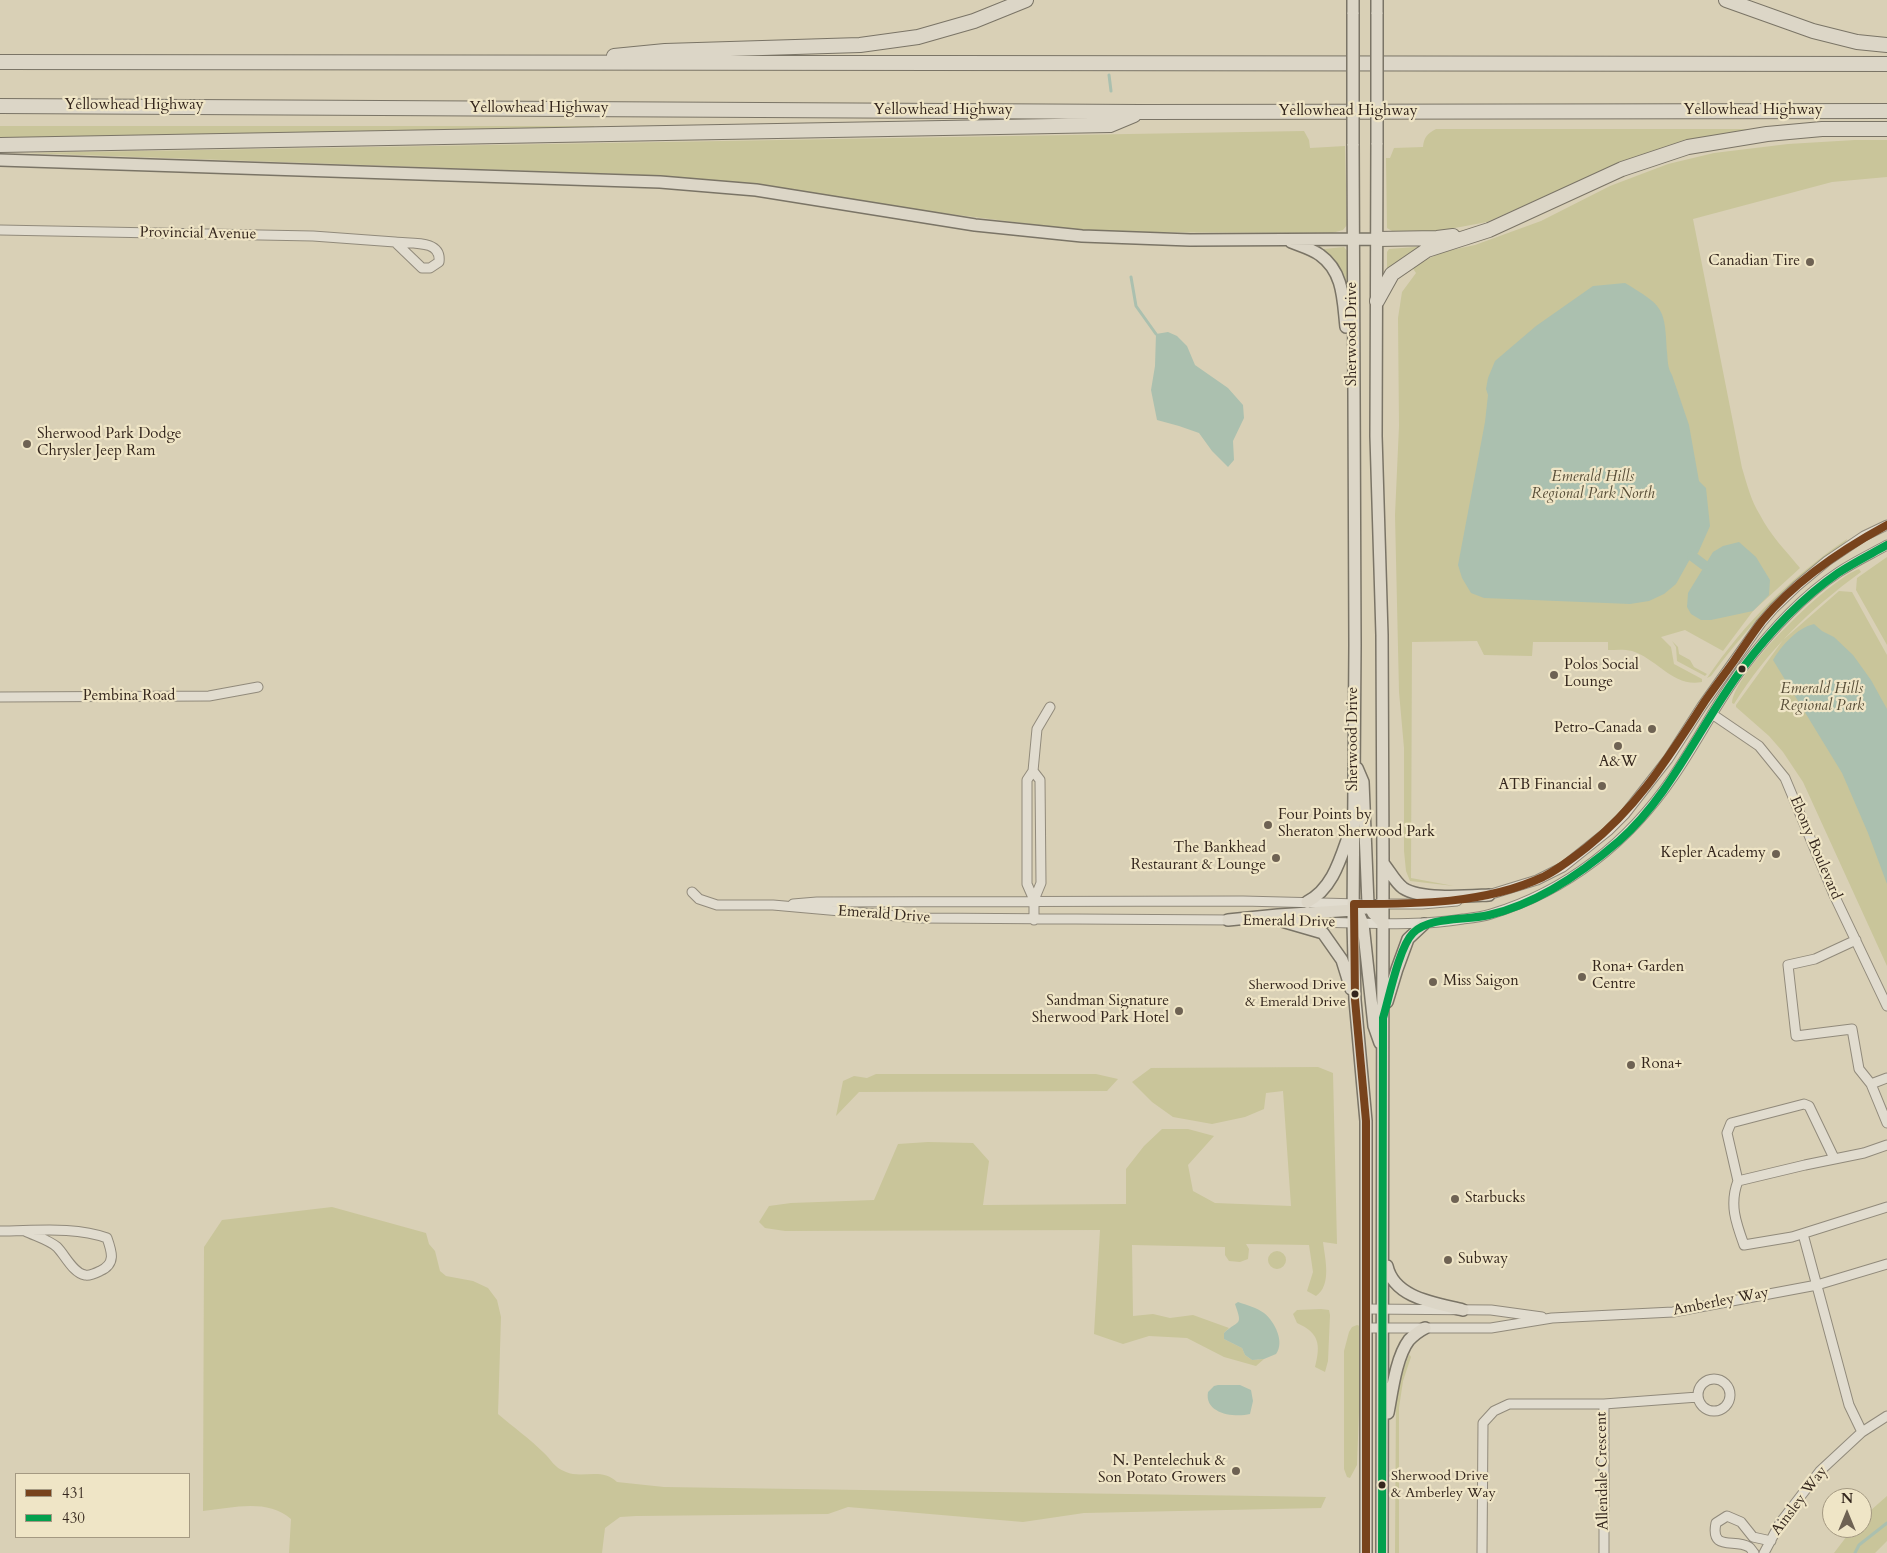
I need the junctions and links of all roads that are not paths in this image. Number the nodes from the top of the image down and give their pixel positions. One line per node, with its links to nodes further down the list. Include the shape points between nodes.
1 (1026, 0): 9 (highway, via 974,21 918,37 860,46 665,50)
2 (1353, 0): 19 (main road, Sherwood Drive, bridge)
3 (1377, 0): 20 (main road, Sherwood Drive, bridge)
4 (1726, 0): 5 (highway, via 1813,31 1857,42)
5 (1887, 45)
6 (0, 54): 8 (highway)
7 (0, 62): 8 (highway)
8 (61, 62): 9 (highway)
9 (546, 64): 10 (highway)
10 (1887, 64)
11 (0, 106): 13 (highway, Yellowhead Highway)
12 (1887, 111): 13 (highway, Yellowhead Highway)
13 (1141, 112): 15 (highway, via 1110,125)
14 (1887, 129): 18 (highway, via 1822,129 1688,147 1622,170)
15 (0, 145)
16 (0, 160): 21 (main road, via 660,182 756,190 975,225 1082,236)
17 (0, 230): 22 (street, Provincial Avenue, via 313,236)
18 (1488, 230): 20 (highway, via 1437,238); 23 (highway, via 1427,250 1392,274)
19 (1353, 239): 20 (main road); 21 (main road); 24 (main road, Sherwood Drive)
20 (1378, 239): 23 (main road, Sherwood Drive)
21 (1288, 240): 24 (main road, via 1320,254 1338,276)
22 (395, 242): 22 (street, Provincial Avenue, via 422,268 430,268 439,262 440,256 431,245)
23 (1377, 301): 34 (main road, Sherwood Drive)
24 (1352, 374): 31 (main road, Sherwood Drive)
25 (1887, 525): 36 (street, via 1827,561 1774,608 1702,706 1668,759 1608,831 1563,867 1537,880)
26 (1887, 545): 30 (street, Emerald Drive, via 1838,573 1804,600 1763,643)
27 (258, 687): 28 (street, Pembina Road, via 209,696)
28 (0, 697)
29 (1050, 707): 32 (street, via 1036,729)
30 (1712, 714): 47 (street, Emerald Drive, via 1673,777 1641,818 1578,874 1538,897 1489,915); 48 (street, Ebony Boulevard, via 1759,746 1785,778)
31 (1354, 762): 33 (main road, Sherwood Drive); 41 (main road, via 1363,782)
32 (1033, 771): 37 (street, via 1027,780 1027,884); 37 (street, via 1040,780 1040,883)
33 (1354, 823): 38 (main road, via 1331,881); 41 (main road, Sherwood Drive)
34 (1383, 863): 36 (main road, via 1403,888 1416,892 1443,897); 39 (main road, Sherwood Drive)
35 (692, 892): 40 (street, Emerald Drive, via 699,899 717,905)
36 (1489, 895): 39 (street, via 1453,902)
37 (1034, 900): 38 (street, Emerald Drive); 40 (street, Emerald Drive, via 817,902); 42 (street)
38 (1307, 902): 41 (street, Emerald Drive)
39 (1383, 904): 41 (main road); 46 (main road, Sherwood Drive)
40 (773, 906): 42 (street, Emerald Drive, via 919,918)
41 (1361, 907): 43 (main road); 45 (main road, Sherwood Drive); 46 (main road)
42 (1034, 920): 43 (street, Emerald Drive)
43 (1228, 920): 44 (street, Emerald Drive)
44 (1284, 922): 45 (street, Emerald Drive); 49 (main road, via 1323,933 1342,960)
45 (1358, 923): 46 (street, Emerald Drive); 49 (main road, Sherwood Drive); 52 (main road, via 1374,1026)
46 (1384, 924): 47 (street, Emerald Drive); 51 (main road, Sherwood Drive)
47 (1424, 924): 51 (main road, via 1408,939)
48 (1856, 940): 50 (street, Ebony Boulevard); 54 (street, via 1815,959 1788,965 1796,1036 1852,1029 1859,1069)
49 (1355, 1000): 66 (main road, Sherwood Drive, via 1366,1121)
50 (1887, 1006)
51 (1383, 1018): 52 (main road, Sherwood Drive)
52 (1383, 1050): 63 (main road, Sherwood Drive)
53 (1887, 1078): 54 (street)
54 (1871, 1084): 55 (street)
55 (1887, 1123)
56 (1887, 1145): 57 (street)
57 (1834, 1158): 58 (street); 58 (street, via 1809,1106 1804,1104 1731,1123 1727,1133)
58 (1738, 1181): 62 (street, via 1734,1217 1744,1245)
59 (1887, 1207): 62 (street)
60 (26, 1231): 60 (street, via 55,1245 84,1275 107,1268 112,1258 107,1238 96,1234 85,1231); 61 (street)
61 (0, 1232)
62 (1803, 1234): 65 (street)
63 (1382, 1243): 67 (main road, Sherwood Drive); 68 (main road, via 1388,1271 1395,1284 1415,1296)
64 (1887, 1264): 65 (street, Amberley Way)
65 (1818, 1285): 69 (street, Amberley Way, via 1673,1312); 76 (street, via 1849,1405)
66 (1366, 1309): 67 (street, Amberley Way); 70 (main road, Sherwood Drive)
67 (1384, 1309): 68 (street, Amberley Way); 71 (main road, Sherwood Drive)
68 (1463, 1310): 69 (street, Amberley Way, via 1491,1310)
69 (1552, 1318): 72 (street, Amberley Way, via 1491,1328)
70 (1366, 1328): 71 (street, Amberley Way); 79 (main road, Sherwood Drive)
71 (1383, 1328): 72 (street, Amberley Way); 77 (main road, Sherwood Drive)
72 (1425, 1328): 77 (main road, via 1409,1340 1400,1360)
73 (1698, 1397): 74 (street)
74 (1604, 1404): 81 (street, Allendale Crescent, via 1509,1404 1494,1411 1483,1423); 82 (street, Allendale Crescent)
75 (1887, 1416): 76 (street, Ainsley Way)
76 (1862, 1432): 78 (street, Ainsley Way, via 1820,1471 1780,1523)
77 (1382, 1452): 80 (main road, Sherwood Drive)
78 (1771, 1541): 83 (street, via 1753,1537 1734,1518 1727,1516 1716,1523 1714,1531 1720,1541 1748,1546); 84 (street, Ainsley Way)
79 (1366, 1553)
80 (1382, 1553)
81 (1482, 1553)
82 (1604, 1553)
83 (1754, 1553)
84 (1764, 1553)

